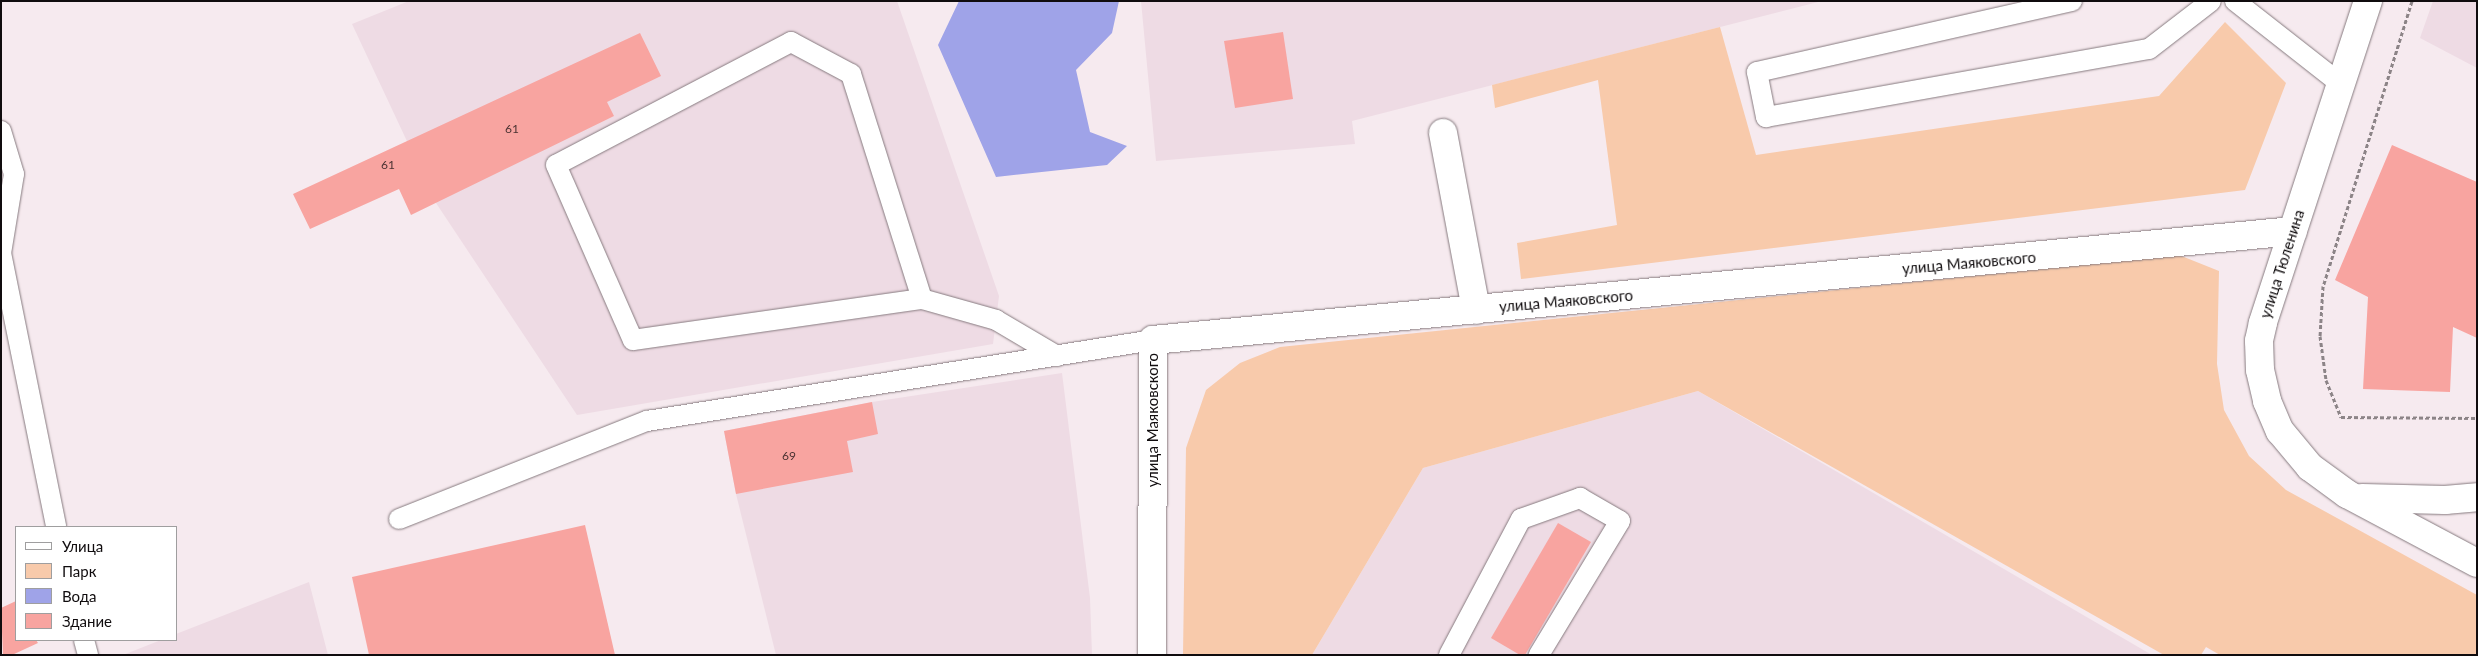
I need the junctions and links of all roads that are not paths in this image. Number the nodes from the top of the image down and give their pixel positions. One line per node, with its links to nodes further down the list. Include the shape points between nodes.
1 (2072, 1): 2 (lane, via 1757,72 1766,117 2149,50)
2 (2211, 1)
3 (2235, 1): 5 (lane)
4 (2368, 1): 5 (street, улица Тюленина)
5 (2341, 84): 8 (street, улица Тюленина)
6 (1, 131): 16 (lane, via 14,174 1,253)
7 (1443, 133): 10 (street)
8 (2293, 231): 10 (street, улица Маяковского); 14 (street, улица Тюленина, via 2259,341 2264,388 2288,445 2321,476)
9 (922, 299): 9 (lane, via 634,340 556,166 791,42 851,74); 12 (lane, via 996,320)
10 (1476, 310): 11 (street, улица Маяковского)
11 (1153, 340): 12 (lane); 20 (street, улица Маяковского)
12 (1057, 356): 15 (lane, via 647,421)
13 (2477, 497): 14 (street, via 2436,500)
14 (2355, 498): 17 (street, улица Тюленина)
15 (399, 519)
16 (56, 526)
17 (2477, 563)
18 (84, 641): 19 (lane)
19 (88, 655)
20 (1152, 655)
21 (1449, 655): 22 (lane, via 1521,520 1580,498 1620,521)
22 (1539, 655)

